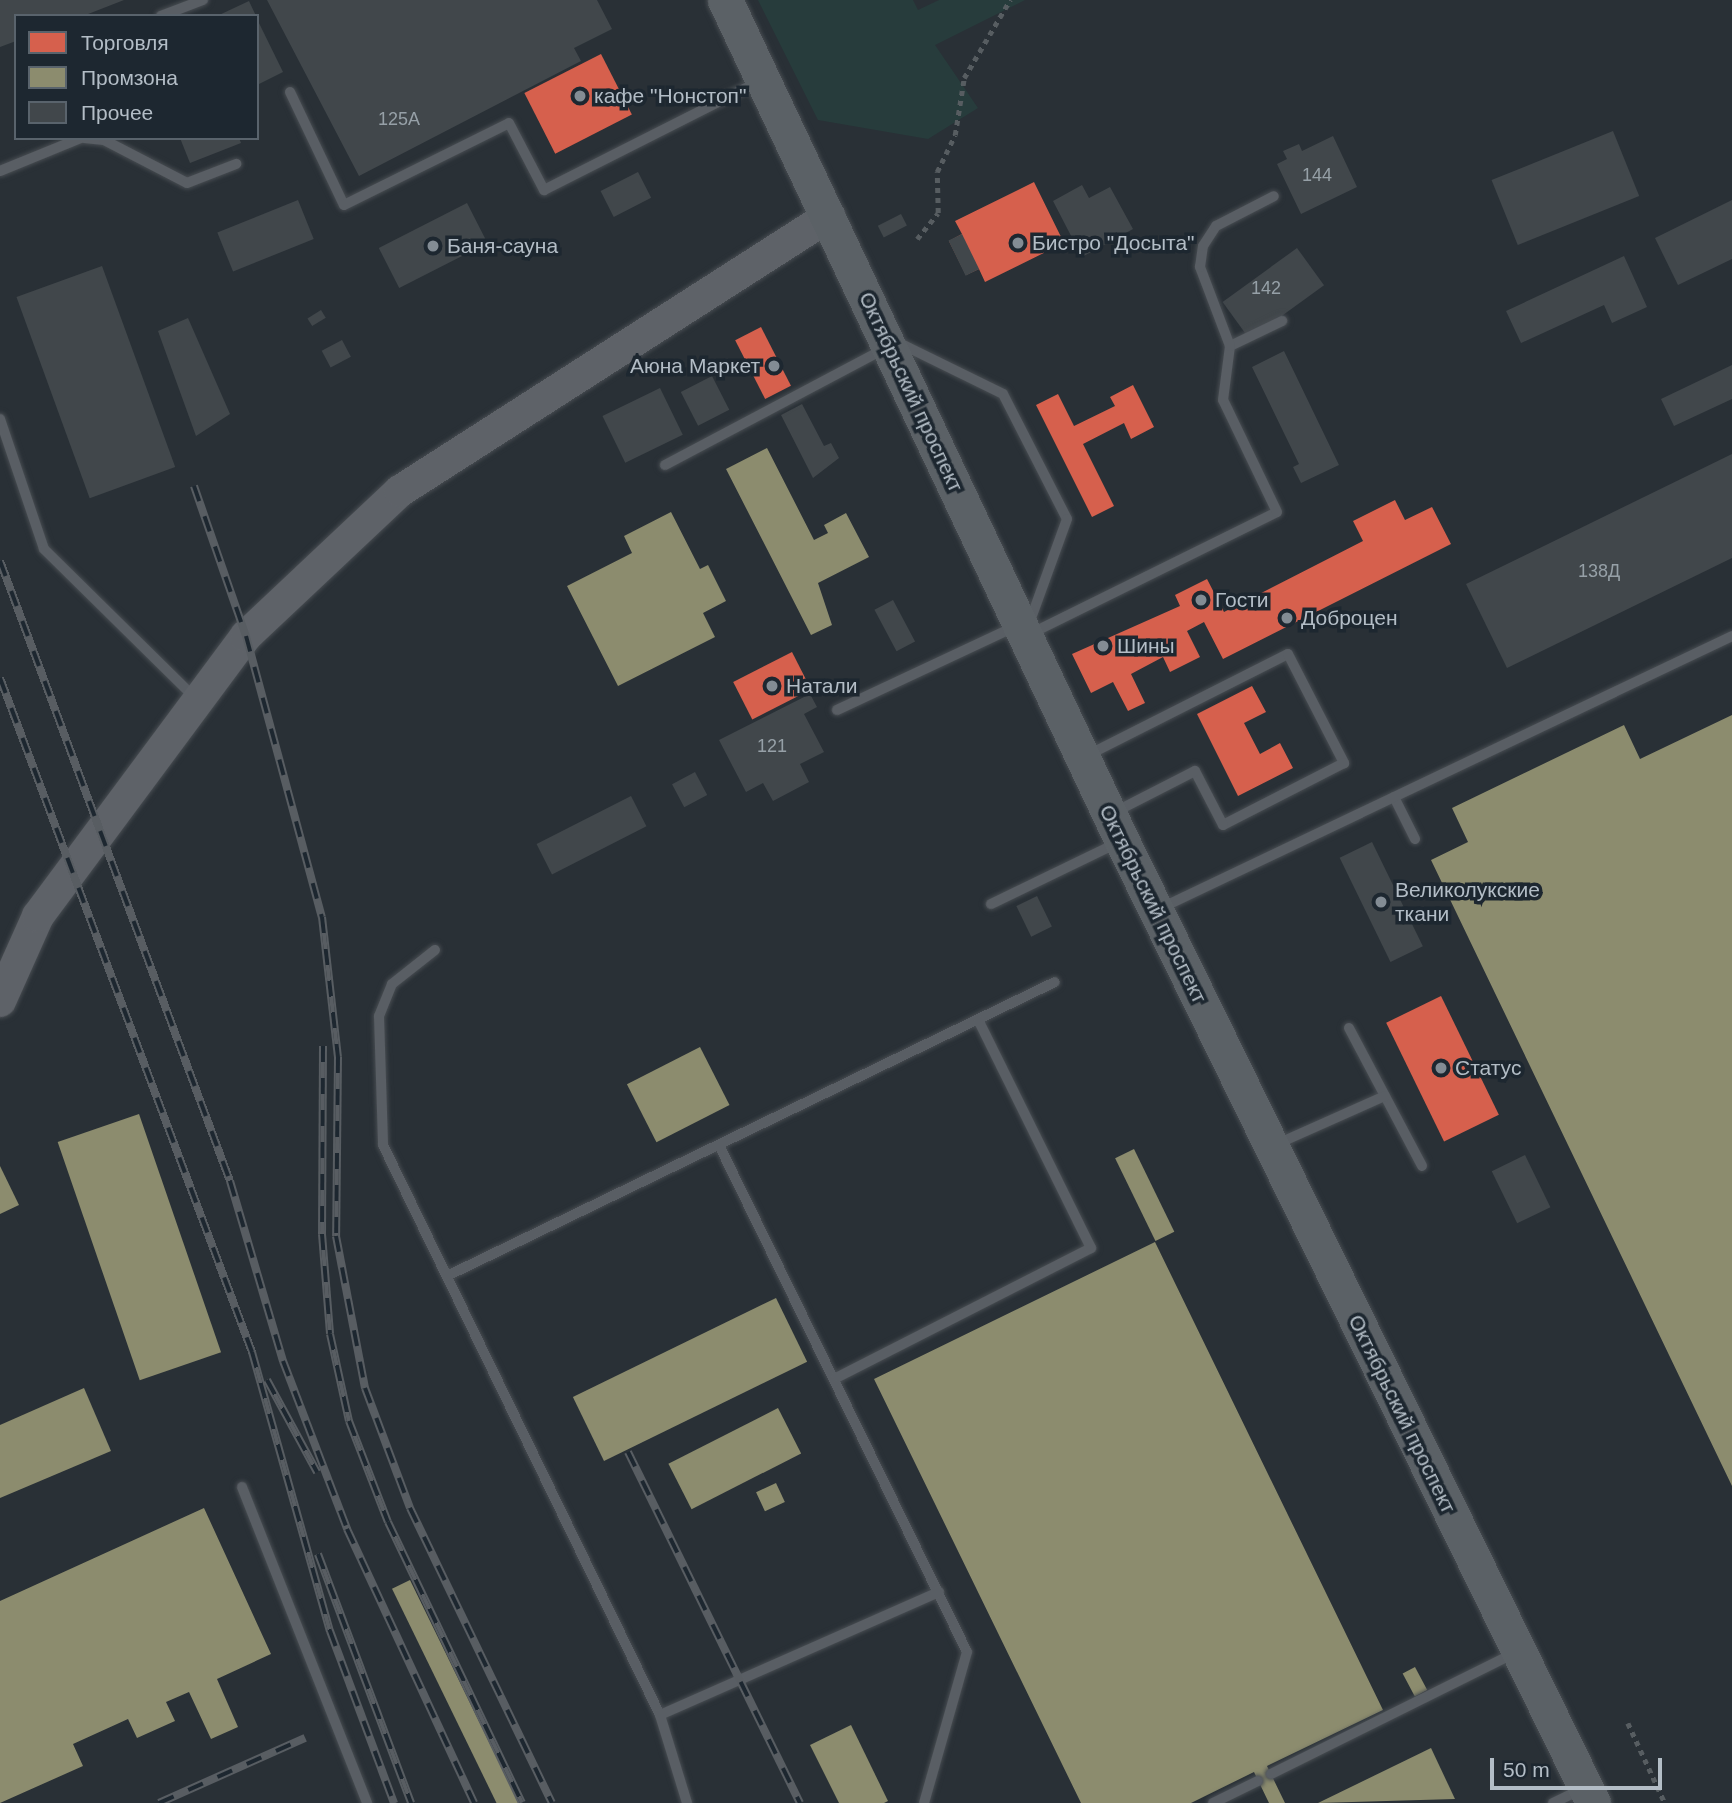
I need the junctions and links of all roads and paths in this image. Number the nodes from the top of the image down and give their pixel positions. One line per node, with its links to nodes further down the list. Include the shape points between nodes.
1 (202, 0): 4 (lane)
2 (724, 0): 5 (main road, Октябрьский проспект)
3 (1010, 0): 13 (path, via 964,78 955,135 937,172 938,213)
4 (166, 14)
5 (763, 80): 6 (lane, via 544,190 509,123 344,205); 12 (main road, Октябрьский проспект)
6 (290, 92)
7 (77, 140): 10 (lane)
8 (104, 140): 9 (lane, via 187,183)
9 (236, 164)
10 (0, 171)
11 (1273, 196): 16 (lane, via 1216,226 1203,246 1200,267)
12 (829, 216): 15 (main road, Октябрьский проспект); 21 (street, via 400,491 246,636)
13 (917, 239)
14 (1282, 321): 16 (lane)
15 (887, 341): 18 (lane); 19 (main road, Октябрьский проспект); 19 (lane, via 1003,394 1067,519)
16 (1230, 346): 19 (lane, via 1223,400 1277,512)
17 (0, 419): 21 (lane, via 44,549)
18 (665, 465)
19 (1021, 630): 22 (lane); 23 (main road, Октябрьский проспект)
20 (1732, 636): 24 (lane)
21 (198, 701): 31 (street, via 38,916)
22 (837, 710)
23 (1083, 758): 25 (main road, Октябрьский проспект); 25 (lane, via 1288,654 1344,763 1223,825 1195,771)
24 (1394, 797): 26 (lane); 28 (lane)
25 (1116, 828): 27 (lane); 28 (main road, Октябрьский проспект)
26 (1415, 839)
27 (991, 904)
28 (1156, 911): 36 (main road, Октябрьский проспект)
29 (435, 950): 38 (lane, via 391,984 379,1017 382,1132)
30 (1055, 982): 32 (lane)
31 (0, 1002)
32 (978, 1019): 35 (lane); 39 (lane, via 1091,1248)
33 (1349, 1027): 34 (lane)
34 (1385, 1096): 36 (lane); 37 (lane)
35 (719, 1145): 38 (lane); 39 (lane)
36 (1271, 1147): 42 (main road, Октябрьский проспект)
37 (1422, 1166)
38 (447, 1276): 43 (lane)
39 (838, 1377): 41 (lane)
40 (242, 1487): 48 (lane)
41 (939, 1592): 43 (lane); 50 (lane, via 967,1653)
42 (1518, 1652): 45 (lane); 47 (main road, Октябрьский проспект)
43 (660, 1715): 49 (lane)
44 (1628, 1723): 53 (path)
45 (1271, 1774)
46 (1258, 1781): 51 (lane)
47 (1589, 1795): 52 (lane)
48 (367, 1803)
49 (687, 1803)
50 (924, 1803)
51 (1213, 1803)
52 (1553, 1803)
53 (1665, 1803)

